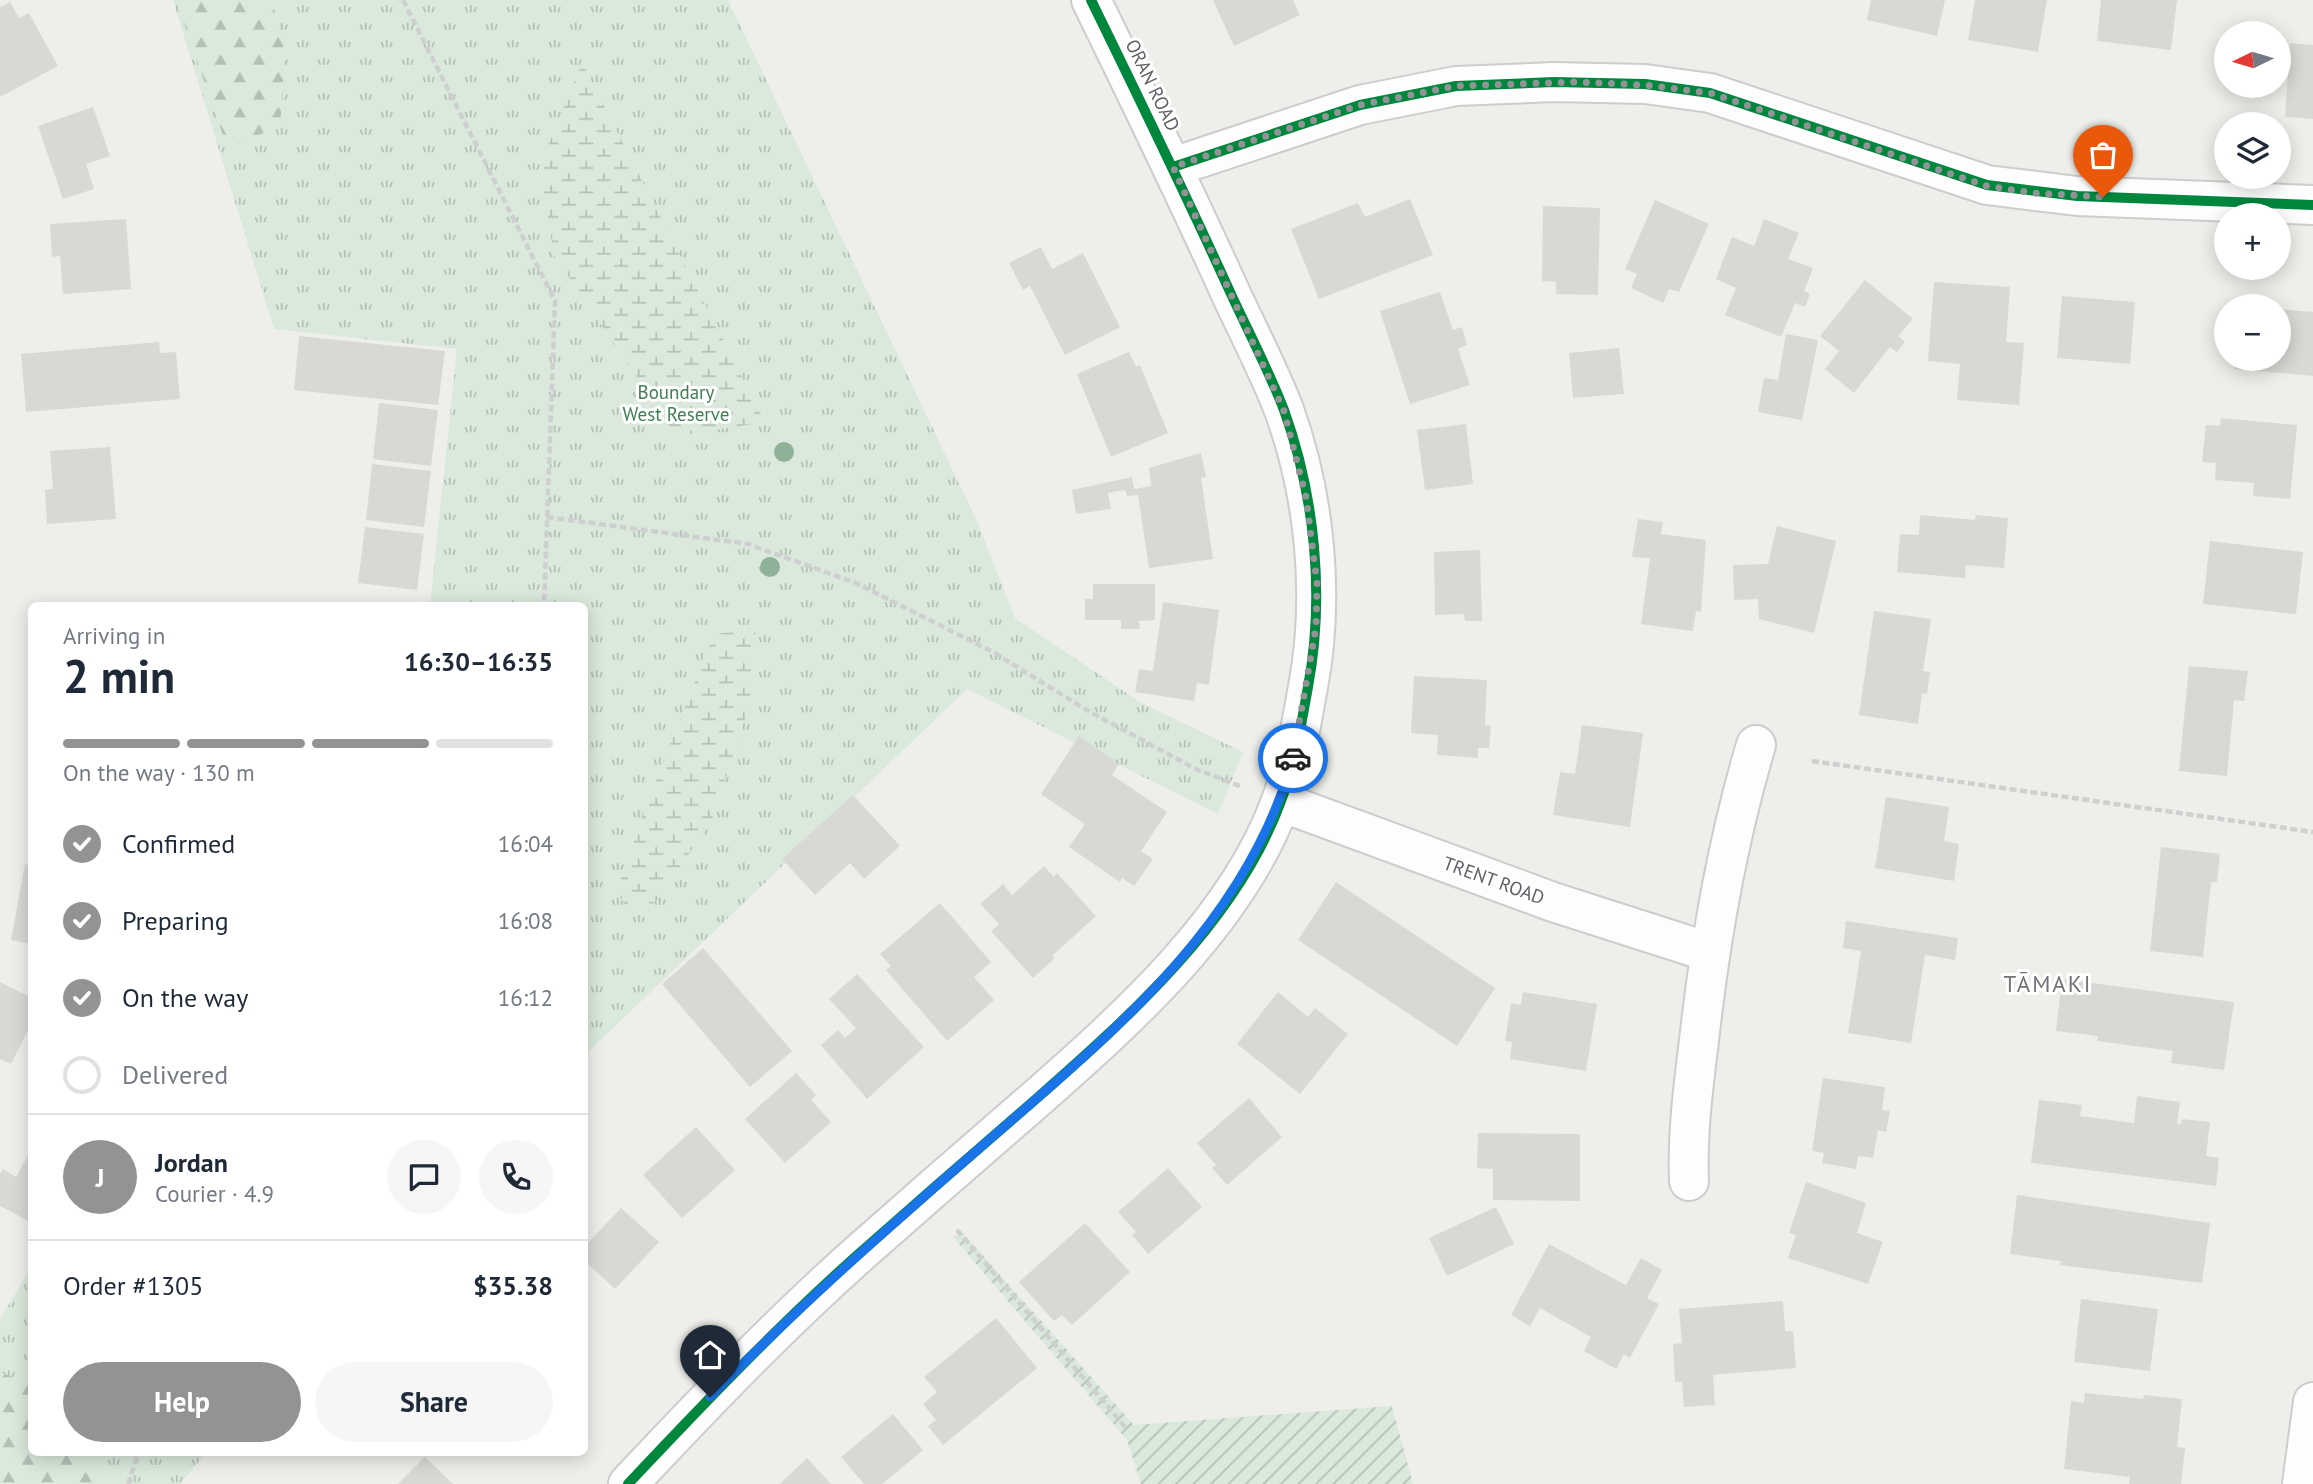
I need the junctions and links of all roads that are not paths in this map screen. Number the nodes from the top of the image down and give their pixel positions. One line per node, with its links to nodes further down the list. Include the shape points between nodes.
1 (1091, 0): 2 (street, ORAN ROAD)
2 (1173, 167): 3 (street, via 1360,105 1456,86 1619,84 1710,93 1987,186 2077,196); 5 (street, ORAN ROAD, via 1284,411 1306,497 1317,583 1316,627 1298,742)
3 (2313, 205)
4 (1756, 745): 6 (street, via 1738,805)
5 (1264, 795): 6 (street, TRENT ROAD, via 1553,902); 9 (street, ORAN ROAD, via 1259,848 1198,939 1150,995 836,1274)
6 (1709, 952): 7 (street, via 1687,1136)
7 (1689, 1181)
8 (2313, 1402): 10 (street)
9 (628, 1484)
10 (2301, 1484)

